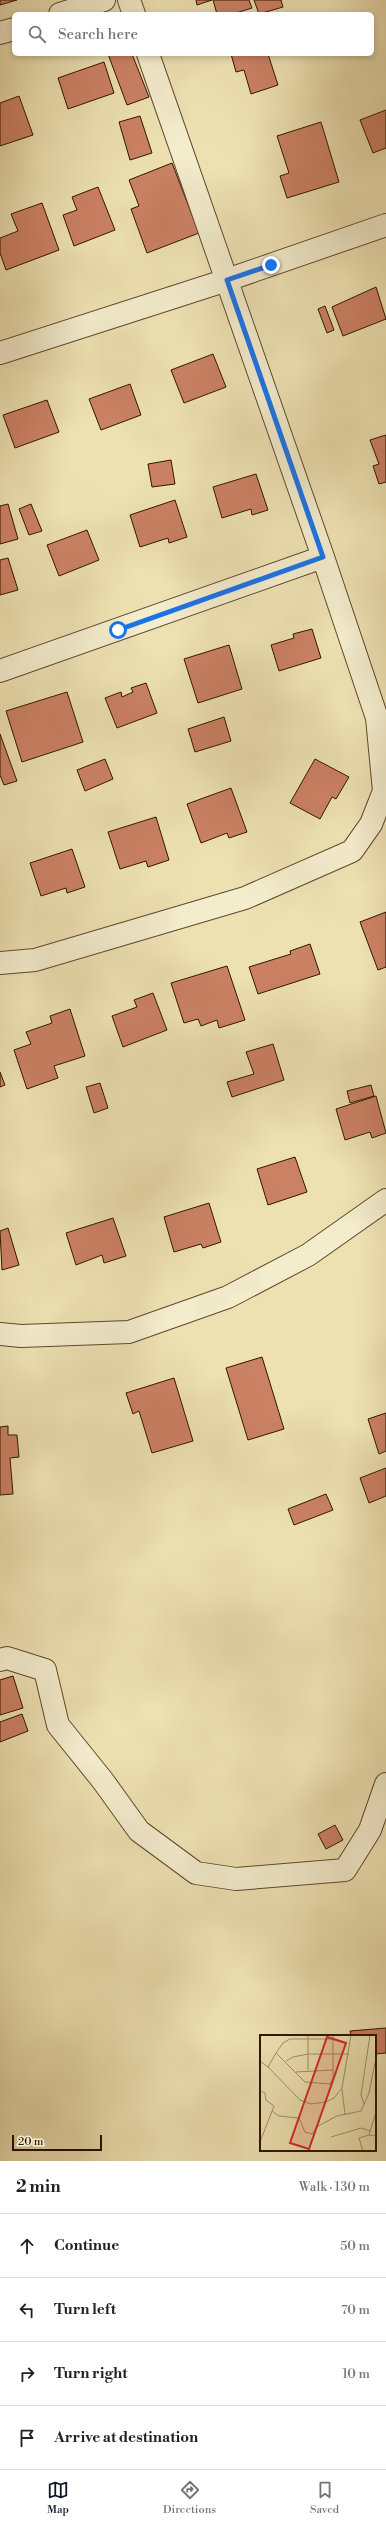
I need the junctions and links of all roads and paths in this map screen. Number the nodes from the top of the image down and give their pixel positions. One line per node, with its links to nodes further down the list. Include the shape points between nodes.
1 (104, 0): 3 (street)
2 (129, 0): 4 (street)
3 (66, 12)
4 (133, 12)
5 (12, 30): 6 (street)
6 (0, 33)
7 (149, 56): 9 (street)
8 (386, 225): 9 (street)
9 (227, 280): 10 (street); 11 (street)
10 (0, 353)
11 (323, 557): 12 (street); 13 (street, via 377,718 384,784 384,792 371,824 352,851 245,898 35,960)
12 (0, 671)
13 (0, 964)
14 (386, 1200): 15 (street, via 308,1255 228,1298 128,1332 21,1336)
15 (0, 1334)
16 (0, 1660): 17 (street, via 7,1658 45,1670 58,1725 139,1831 196,1873 236,1879 345,1870 370,1830)
17 (386, 1784)

